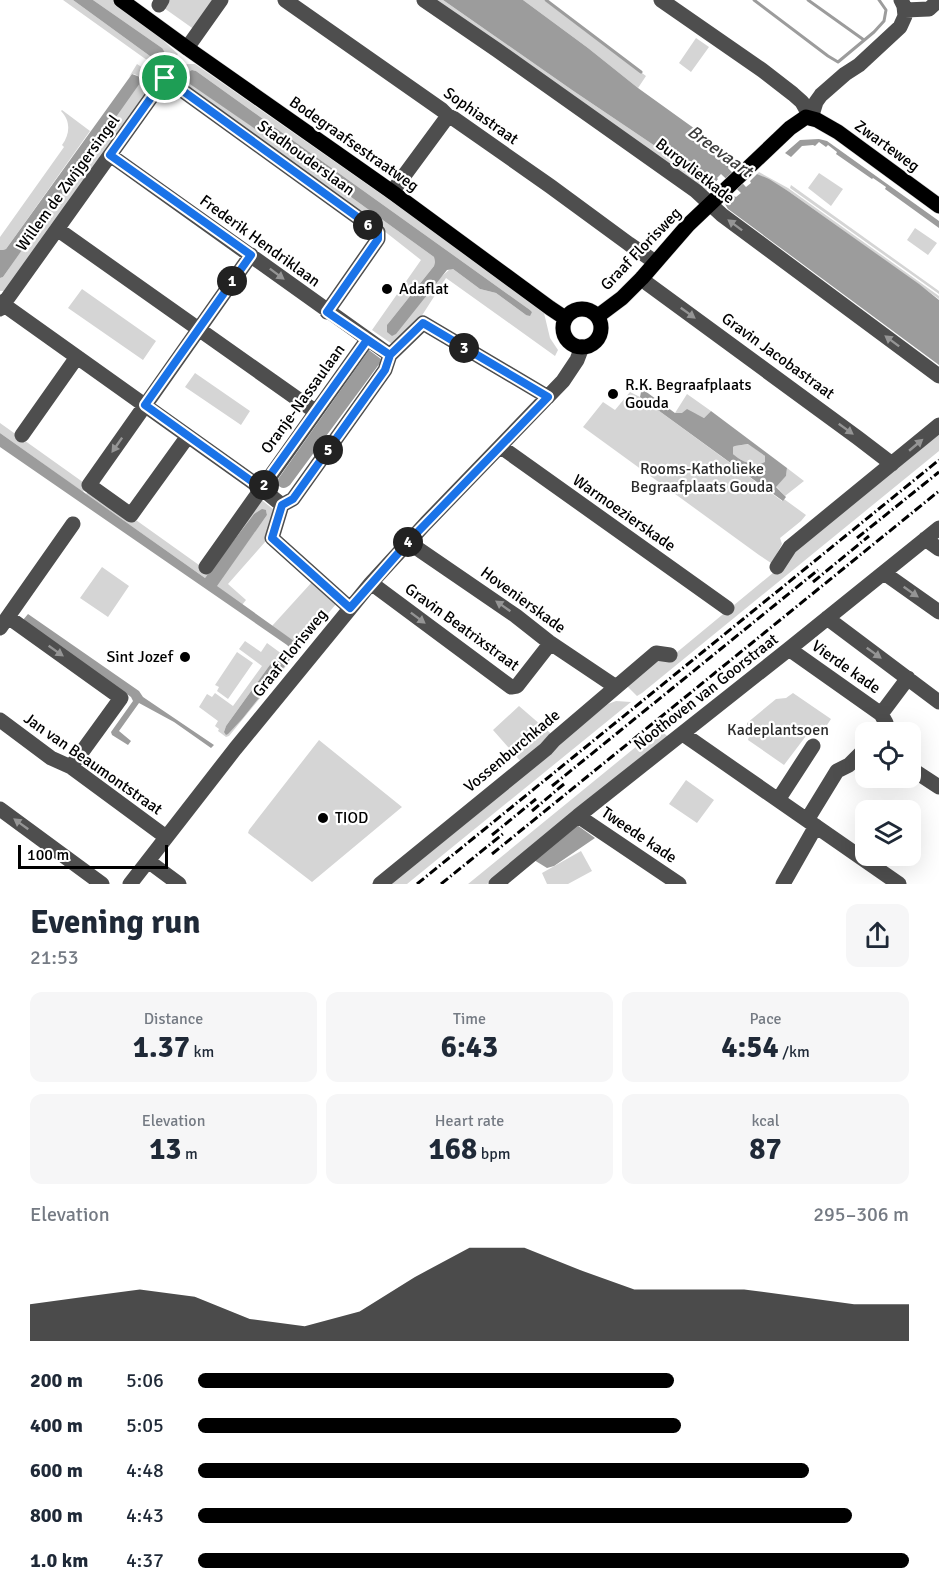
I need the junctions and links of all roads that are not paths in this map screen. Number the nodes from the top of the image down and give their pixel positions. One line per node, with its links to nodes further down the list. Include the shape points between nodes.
1 (121, 0): 8 (main road, Bodegraafsestraatweg)
2 (221, 0): 8 (street)
3 (285, 0): 10 (street, Sophiastraat)
4 (424, 0): 15 (street, Burgvlietkade, via 696,191)
5 (671, 3): 11 (street, via 793,94)
6 (903, 5): 7 (street); 11 (street, via 903,22 896,32 821,95)
7 (936, 9)
8 (187, 48): 13 (main road, Bodegraafsestraatweg)
9 (165, 78): 12 (street, Willem de Zwijgersingel); 21 (street, Stadhouderslaan, via 378,232 378,239)
10 (448, 116): 13 (street); 18 (street, Sophiastraat)
11 (811, 118): 14 (main road, Zwarteweg, via 838,132); 15 (main road, Graaf Florisweg, via 799,120)
12 (110, 155): 16 (street, Willem de Zwijgersingel); 17 (street, Frederik Hendriklaan)
13 (392, 192): 23 (main road, Bodegraafsestraatweg)
14 (938, 203)
15 (709, 205): 18 (main road, Graaf Florisweg); 29 (street, Burgvlietkade, one-way to 15)
16 (57, 229): 20 (street, Willem de Zwijgersingel); 24 (street)
17 (251, 255): 21 (street, Frederik Hendriklaan, one-way to 21); 24 (street)
18 (656, 262): 19 (main road, Graaf Florisweg)
19 (642, 278): 22 (main road, Graaf Florisweg); 37 (street, Gravin Jacobastraat, one-way to 37)
20 (1, 305): 28 (street)
21 (327, 312): 25 (street, Frederik Hendriklaan)
22 (598, 316): 23 (main road, via 581,308); 26 (main road, via 599,337)
23 (565, 318): 26 (main road, via 565,337)
24 (199, 328): 31 (street); 32 (street)
25 (367, 340): 27 (street, Frederik Hendriklaan); 32 (street, Oranje-Nassaulaan)
26 (582, 347): 30 (street, Graaf Florisweg, via 573,367)
27 (390, 355): 30 (street, via 423,323); 39 (street, via 385,370 293,499)
28 (78, 357): 31 (street); 34 (street)
29 (939, 376)
30 (548, 397): 36 (street, Graaf Florisweg)
31 (145, 405): 35 (street); 35 (street, one-way to 35, via 89,485 131,515)
32 (316, 412): 38 (street, Oranje-Nassaulaan)
33 (939, 425): 37 (street, one-way to 33)
34 (22, 435)
35 (188, 436): 38 (street)
36 (501, 447): 43 (street, Graaf Florisweg); 50 (street, Warmoezierskade)
37 (892, 464): 46 (street, via 790,548)
38 (261, 488): 39 (street); 45 (street, Oranje-Nassaulaan)
39 (282, 505): 49 (street, via 272,538)
40 (73, 524): 53 (street)
41 (939, 528): 42 (street, Noothoven van Goorstraat)
42 (925, 539): 44 (street); 47 (street, Noothoven van Goorstraat)
43 (408, 542): 48 (street, Graaf Florisweg); 54 (street, Hovenierskade, one-way to 43)
44 (939, 549)
45 (206, 567)
46 (777, 567)
47 (884, 573): 51 (street, one-way to 51); 52 (street, Noothoven van Goorstraat)
48 (371, 583): 49 (street, Graaf Florisweg); 54 (street, Gravin Beatrixstraat, one-way to 54, via 511,687 517,686)
49 (350, 608): 73 (street, Graaf Florisweg)
50 (727, 608)
51 (939, 612)
52 (827, 618): 55 (street, Noothoven van Goorstraat); 57 (street, one-way to 57)
53 (4, 623): 66 (street, one-way to 66, via 121,698)
54 (549, 642): 58 (street, Hovenierskade)
55 (789, 650): 60 (street, Vierde kade); 63 (street, Noothoven van Goorstraat)
56 (670, 655): 58 (street, Vossenburchkade, via 656,653)
57 (908, 678): 59 (street); 60 (street)
58 (616, 687): 78 (street, Vossenburchkade)
59 (939, 702)
60 (881, 714): 62 (street)
61 (0, 720): 66 (street, Jan van Beaumontstraat, via 51,758)
62 (885, 722)
63 (683, 734): 69 (street); 71 (street, Noothoven van Goorstraat)
64 (813, 746): 69 (street)
65 (855, 759): 72 (street, via 837,771)
66 (71, 767): 73 (street, Jan van Beaumontstraat)
67 (921, 776): 68 (street)
68 (939, 788)
69 (778, 800): 72 (street)
70 (0, 809): 75 (street, one-way to 70)
71 (578, 816): 79 (street, Noothoven van Goorstraat); 80 (street, Tweede kade)
72 (811, 823): 81 (street); 82 (street)
73 (166, 837): 74 (street, Graaf Florisweg)
74 (148, 861): 76 (street, Graaf Florisweg); 77 (street)
75 (102, 884)
76 (130, 884)
77 (179, 884)
78 (380, 884)
79 (496, 884)
80 (679, 884)
81 (783, 884)
82 (899, 884)

